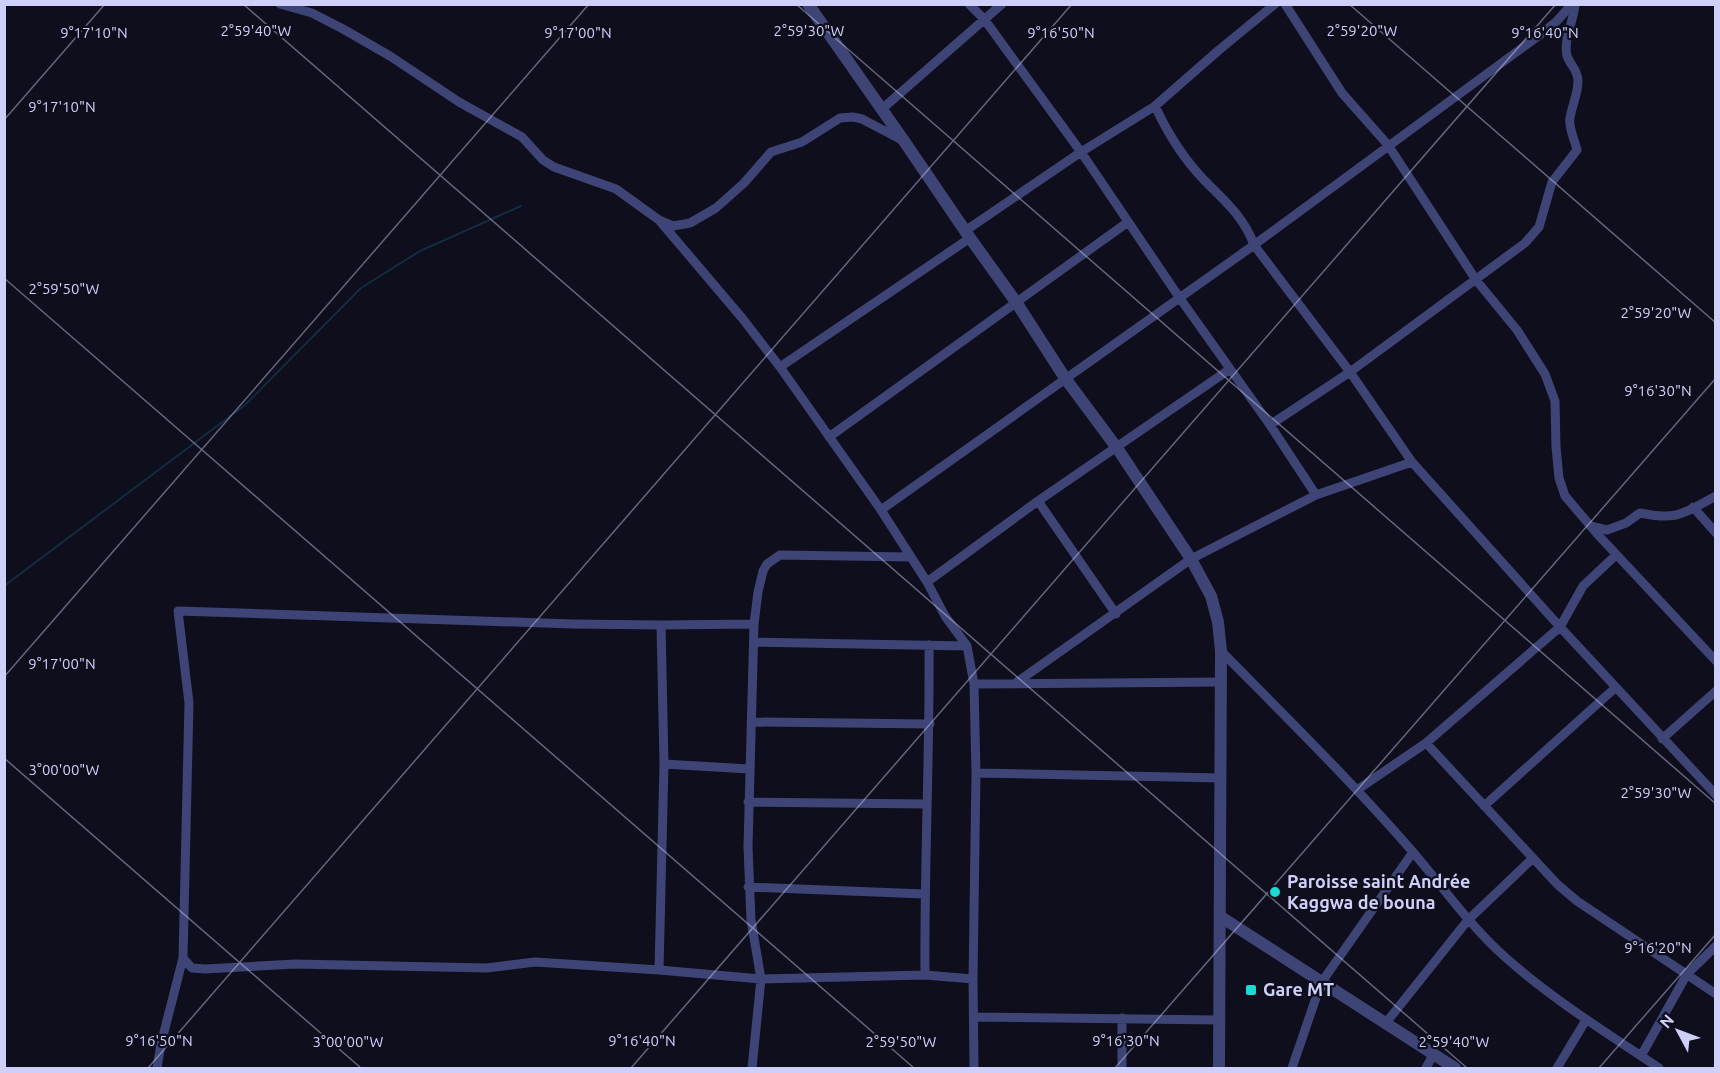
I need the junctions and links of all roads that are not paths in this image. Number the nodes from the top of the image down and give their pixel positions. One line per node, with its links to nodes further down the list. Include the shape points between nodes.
1 (280, 4): 14 (street, via 343,28 522,137 550,165 616,189)
2 (808, 4): 10 (street)
3 (969, 4): 8 (street)
4 (1002, 4): 8 (street)
5 (1275, 4): 9 (street)
6 (1285, 4): 12 (street, via 1342,93)
7 (1574, 4): 12 (street, via 1541,34); 18 (street, via 1567,54 1578,79 1569,120 1577,150 1552,182 1536,231)
8 (984, 19): 10 (street); 13 (street)
9 (1155, 106): 13 (street); 17 (street, via 1185,156 1237,213)
10 (882, 109): 11 (street)
11 (904, 141): 14 (street, via 862,119 840,118 802,142 771,152 730,196 704,216 680,226); 16 (street)
12 (1388, 145): 17 (street); 18 (street)
13 (1081, 152): 15 (street); 16 (street)
14 (659, 220): 21 (street)
15 (1128, 222): 19 (street); 20 (street)
16 (967, 234): 20 (street); 21 (street)
17 (1254, 245): 19 (street); 23 (street)
18 (1476, 280): 23 (street); 34 (street, via 1517,330 1545,374 1555,401 1561,488)
19 (1179, 297): 22 (street); 24 (street)
20 (1016, 302): 24 (street); 26 (street)
21 (780, 367): 26 (street)
22 (1230, 369): 25 (street); 27 (street)
23 (1350, 372): 25 (street); 28 (street)
24 (1065, 378): 27 (street); 33 (street)
25 (1270, 425): 29 (street)
26 (829, 436): 33 (street)
27 (1117, 448): 31 (street); 38 (street)
28 (1412, 462): 29 (street); 43 (street)
29 (1316, 495): 38 (street)
30 (1716, 496): 32 (street)
31 (1038, 501): 39 (street); 40 (street)
32 (1693, 507): 34 (street, via 1677,516 1641,513 1607,530); 35 (street)
33 (881, 510): 37 (street)
34 (1590, 526): 36 (street)
35 (1716, 533)
36 (1616, 555): 43 (street, via 1583,586); 48 (street)
37 (911, 557): 39 (street); 41 (street, via 780,555 767,564 760,580)
38 (1191, 559): 40 (street); 47 (street, via 1215,610)
39 (927, 582): 46 (street)
40 (1116, 614): 49 (street)
41 (754, 624): 42 (street); 44 (street)
42 (661, 625): 58 (street); 74 (street, via 178,611 189,703)
43 (1560, 627): 52 (street); 57 (street)
44 (754, 642): 45 (street); 54 (street)
45 (929, 645): 46 (street); 55 (street)
46 (967, 646): 51 (street)
47 (1221, 651): 50 (street); 62 (street)
48 (1716, 661)
49 (1017, 682): 50 (street); 51 (street)
50 (1221, 682): 61 (street)
51 (974, 684): 60 (street)
52 (1615, 688): 56 (street); 66 (street)
53 (1716, 691): 56 (street)
54 (751, 722): 55 (street); 59 (street)
55 (930, 724): 65 (street)
56 (1662, 739): 63 (street)
57 (1426, 743): 62 (street); 66 (street)
58 (664, 764): 59 (street); 75 (street)
59 (749, 769): 64 (street)
60 (976, 773): 61 (street); 79 (street)
61 (1221, 778): 71 (street)
62 (1357, 790): 67 (street)
63 (1716, 795)
64 (748, 802): 65 (street); 69 (street)
65 (927, 804): 70 (street)
66 (1484, 806): 68 (street)
67 (1413, 852): 72 (street); 80 (street)
68 (1533, 858): 72 (street); 76 (street, via 1577,901)
69 (748, 887): 70 (street); 78 (street)
70 (924, 894): 77 (street)
71 (1221, 917): 80 (street); 84 (street)
72 (1468, 920): 85 (street, via 1519,969); 86 (street)
73 (1716, 946): 76 (street)
74 (183, 958): 75 (street, via 192,968 205,969 295,964 488,968 535,962); 89 (street)
75 (659, 970): 78 (street)
76 (1686, 974): 81 (street); 88 (street)
77 (925, 975): 78 (street); 79 (street)
78 (761, 979): 90 (street)
79 (974, 979): 82 (street)
80 (1321, 983): 86 (street); 94 (street)
81 (1716, 994)
82 (974, 1017): 83 (street); 91 (street)
83 (1122, 1018): 84 (street); 92 (street)
84 (1219, 1020): 93 (street)
85 (1586, 1020): 88 (street); 97 (street)
86 (1385, 1024): 87 (street)
87 (1433, 1055): 95 (street); 96 (street)
88 (1641, 1056): 98 (street)
89 (157, 1068)
90 (752, 1068)
91 (974, 1068)
92 (1122, 1068)
93 (1219, 1068)
94 (1292, 1068)
95 (1426, 1068)
96 (1455, 1068)
97 (1557, 1068)
98 (1659, 1068)

